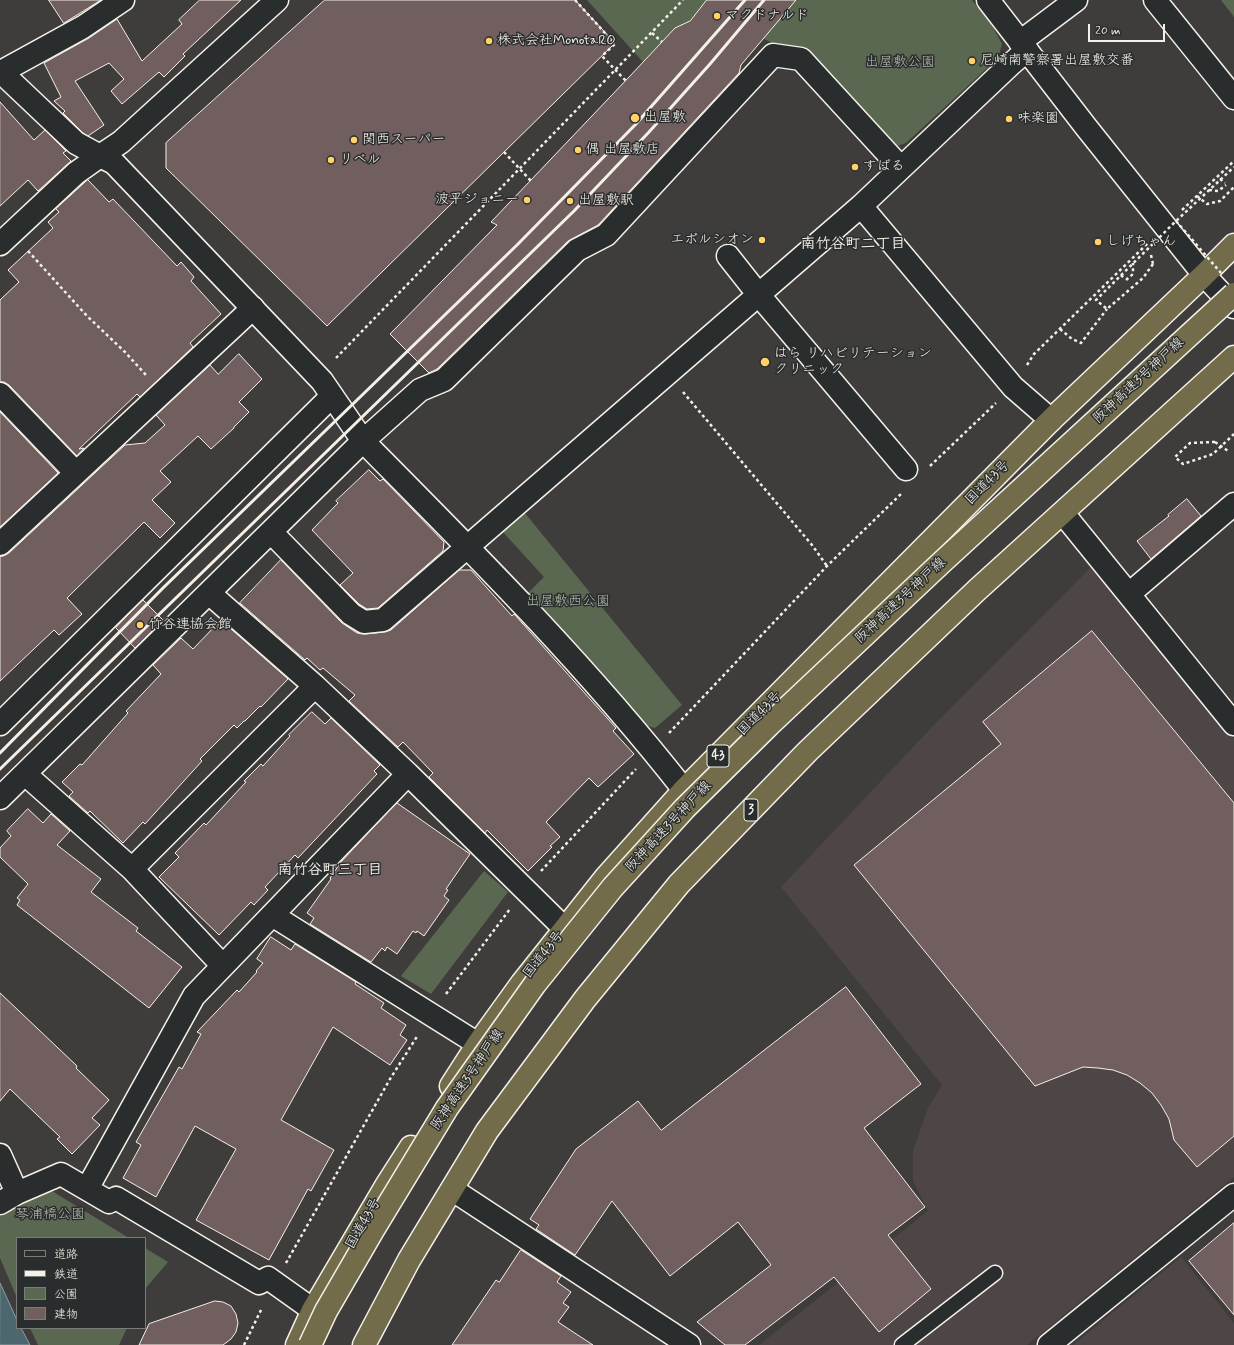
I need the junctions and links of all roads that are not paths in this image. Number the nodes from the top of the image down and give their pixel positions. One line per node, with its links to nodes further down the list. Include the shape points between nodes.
1 (123, 0): 7 (street, via 83,27)
2 (277, 0): 9 (street, via 121,142)
3 (988, 0): 6 (street)
4 (1076, 0): 6 (street)
5 (1155, 0): 8 (street)
6 (1024, 46): 10 (street, via 1010,65); 15 (street, via 1163,230)
7 (0, 71): 9 (street, via 76,143)
8 (1234, 98)
9 (100, 156): 12 (street, via 76,172); 18 (street, via 114,163)
10 (901, 168): 11 (street); 24 (street, via 801,59 773,55 606,235 577,250 444,380 420,390)
11 (861, 206): 16 (street); 23 (street, via 1013,387)
12 (6, 238)
13 (1234, 245): 15 (highway, 国道43号 / 43)
14 (728, 256): 16 (street)
15 (1221, 282): 17 (street); 23 (highway, 国道43号 / 43); 54 (highway, 阪神高速3号神戸線, bridge, via 947,557 685,808 613,887 535,984 447,1108 330,1304)
16 (758, 294): 25 (street); 31 (street)
17 (1234, 307)
18 (253, 308): 22 (street, via 322,381); 26 (street)
19 (1234, 357): 55 (highway, 3, via 977,590 808,751 679,884 585,999 487,1131 409,1260)
20 (1234, 363): 28 (highway)
21 (0, 394): 26 (street)
22 (332, 396): 24 (street); 36 (street)
23 (1051, 420): 39 (highway, 国道43号 / 43)
24 (363, 441): 29 (street); 31 (street)
25 (917, 469)
26 (76, 474): 30 (street)
27 (1234, 504): 33 (street)
28 (1066, 516): 33 (street); 48 (highway, via 984,588 840,724 741,826 639,941 545,1062)
29 (271, 532): 31 (street, via 351,614 364,622 383,620); 32 (street)
30 (0, 544)
31 (467, 546): 39 (street, via 528,609 653,750)
32 (209, 593): 34 (street); 37 (street)
33 (1130, 594): 35 (street)
34 (315, 686): 38 (street); 41 (street)
35 (1230, 711)
36 (0, 724)
37 (24, 774): 40 (street); 41 (street)
38 (408, 774): 42 (street); 43 (street)
39 (684, 790): 43 (highway, 国道43号 / 43, via 606,877)
40 (0, 798)
41 (132, 869): 44 (street)
42 (272, 915): 44 (street); 45 (street)
43 (565, 929): 45 (highway, 国道43号 / 43)
44 (223, 966): 47 (street, via 194,996)
45 (478, 1044): 52 (highway, 国道43号 / 43, via 386,1186)
46 (0, 1155): 50 (street)
47 (87, 1189): 50 (street, via 60,1174); 52 (street, via 109,1202 116,1198 259,1283 268,1278)
48 (456, 1192): 56 (highway); 57 (street)
49 (1234, 1195): 59 (street)
50 (9, 1198)
51 (995, 1273): 58 (lane)
52 (313, 1310): 53 (highway, 国道43号 / 43)
53 (297, 1345)
54 (310, 1345)
55 (364, 1345)
56 (373, 1345)
57 (689, 1345)
58 (902, 1345)
59 (1049, 1345)

